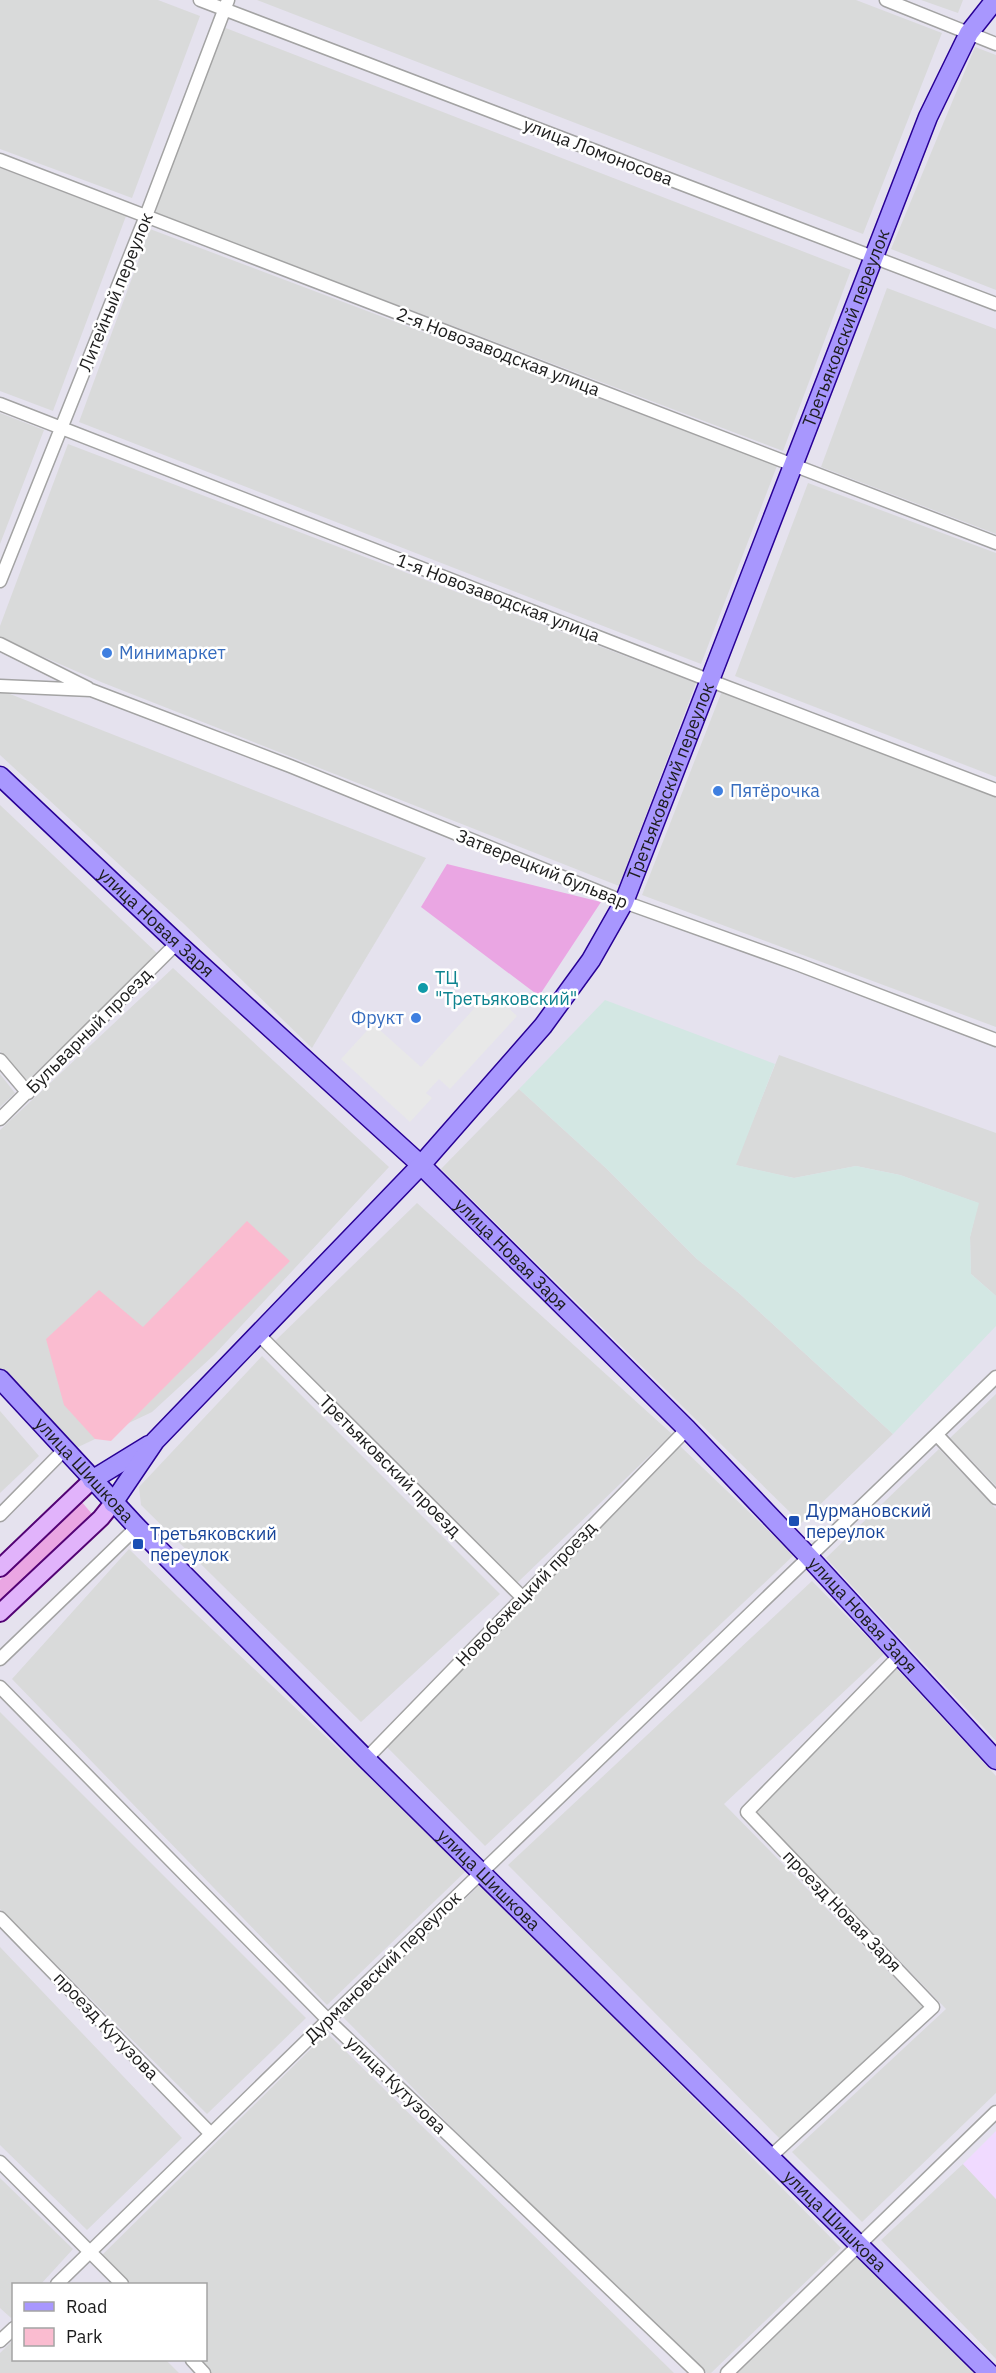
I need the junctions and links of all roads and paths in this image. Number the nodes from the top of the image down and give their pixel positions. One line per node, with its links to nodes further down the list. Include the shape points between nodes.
1 (200, 0): 4 (street, улица Ломоносова)
2 (886, 0): 5 (street)
3 (995, 0): 5 (main road, Третьяковский переулок)
4 (226, 5): 8 (street, Литейный переулок); 9 (street, улица Ломоносова)
5 (969, 33): 6 (street); 9 (main road, Третьяковский переулок, via 928,117)
6 (996, 44)
7 (0, 160): 8 (street, 2-я Новозаводская улица)
8 (146, 216): 12 (street, Литейный переулок); 13 (street, 2-я Новозаводская улица)
9 (874, 258): 10 (street, улица Ломоносова); 13 (main road, Третьяковский переулок)
10 (996, 304)
11 (0, 404): 12 (street, 1-я Новозаводская улица)
12 (62, 428): 15 (street, Литейный переулок); 17 (street, 1-я Новозаводская улица)
13 (794, 466): 14 (street, 2-я Новозаводская улица); 17 (main road, Третьяковский переулок)
14 (996, 543)
15 (0, 582)
16 (0, 644): 19 (street, Затверецкий бульвар)
17 (711, 681): 21 (street, 1-я Новозаводская улица); 22 (main road, Третьяковский переулок)
18 (0, 686): 19 (street, Затверецкий бульвар)
19 (91, 690): 22 (street, Затверецкий бульвар)
20 (0, 776): 23 (main road, улица Новая Заря)
21 (996, 790)
22 (624, 902): 24 (street, Затверецкий бульвар); 28 (main road, Третьяковский переулок, via 591,960 552,1014)
23 (177, 943): 26 (street, Бульварный проезд); 28 (main road, улица Новая Заря)
24 (996, 1040)
25 (0, 1060): 26 (street)
26 (28, 1093): 27 (street, Бульварный проезд)
27 (0, 1119)
28 (421, 1165): 29 (main road, Третьяковский переулок); 32 (main road, улица Новая Заря)
29 (258, 1334): 34 (main road, Третьяковский переулок); 43 (street, Третьяковский проезд)
30 (996, 1377): 33 (street, Дурмановский переулок)
31 (0, 1380): 35 (main road, улица Шишкова)
32 (687, 1429): 41 (main road, улица Новая Заря); 43 (street, Новобежецкий проезд)
33 (937, 1435): 37 (street); 41 (street, Дурмановский переулок)
34 (155, 1441): 36 (main road, Третьяковский переулок); 38 (main road, Третьяковский переулок)
35 (64, 1450): 36 (main road, улица Шишкова); 39 (street)
36 (92, 1480): 38 (main road, улица Шишкова); 42 (main road, Третьяковский переулок)
37 (996, 1498)
38 (113, 1503): 40 (main road, улица Шишкова); 44 (main road, Третьяковский переулок)
39 (0, 1515)
40 (137, 1527): 46 (street); 48 (main road, улица Шишкова)
41 (808, 1556): 45 (main road, улица Новая Заря); 50 (street, Дурмановский переулок)
42 (0, 1568)
43 (523, 1598): 48 (street, Новобежецкий проезд)
44 (0, 1613)
45 (900, 1655): 49 (main road, улица Новая Заря); 55 (street, проезд Новая Заря, via 747,1812 933,2007)
46 (0, 1659)
47 (0, 1687): 52 (street, улица Кутузова)
48 (366, 1759): 50 (main road, улица Шишкова)
49 (996, 1760)
50 (481, 1874): 52 (street, Дурмановский переулок); 55 (main road, улица Шишкова)
51 (0, 1918): 54 (street, проезд Кутузова)
52 (328, 2020): 54 (street, Дурмановский переулок); 66 (street, улица Кутузова)
53 (996, 2112): 57 (street)
54 (211, 2134): 58 (street, Дурмановский переулок)
55 (769, 2158): 57 (main road, улица Шишкова)
56 (0, 2162): 58 (street)
57 (860, 2246): 67 (street); 68 (main road, улица Шишкова)
58 (91, 2252): 59 (street, Дурмановский переулок); 60 (street)
59 (58, 2283)
60 (121, 2283)
61 (0, 2322): 62 (street)
62 (12, 2330): 63 (street)
63 (0, 2341)
64 (193, 2361): 65 (street)
65 (204, 2373)
66 (698, 2373)
67 (727, 2373)
68 (988, 2373)

